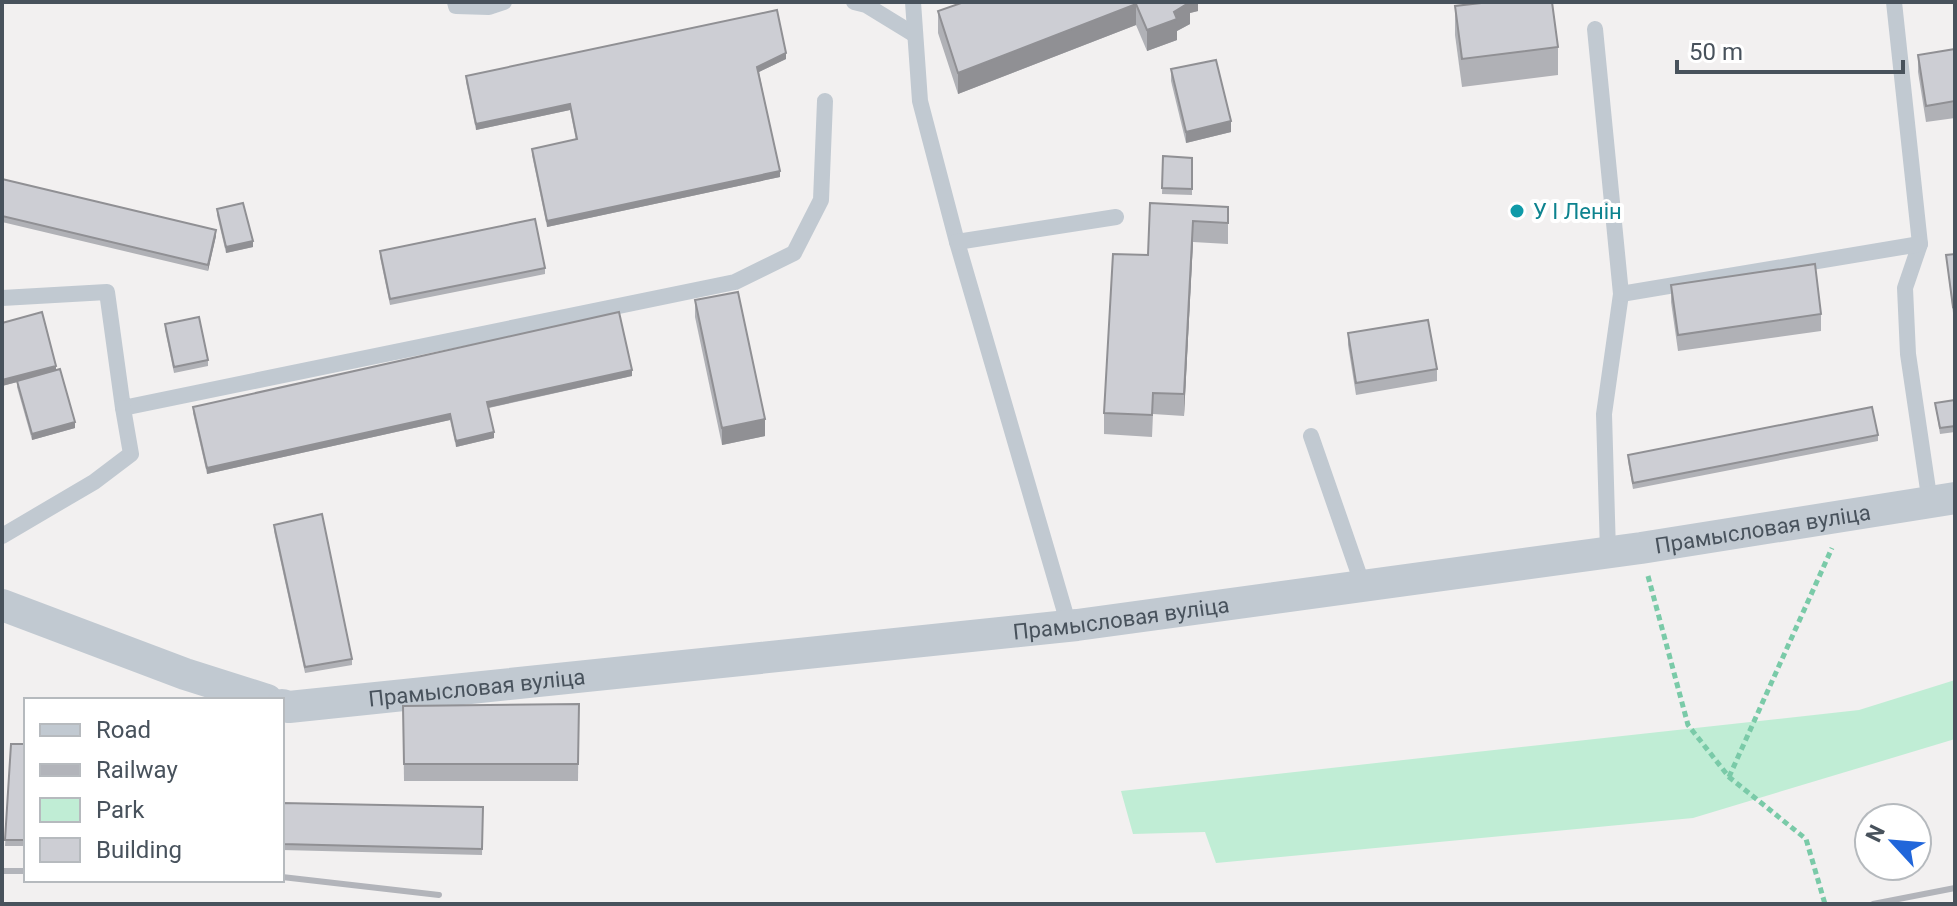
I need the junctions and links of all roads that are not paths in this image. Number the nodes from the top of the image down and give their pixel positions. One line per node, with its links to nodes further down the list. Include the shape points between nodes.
1 (455, 2): 2 (lane, via 489,7)
2 (504, 2)
3 (854, 2): 7 (lane)
4 (913, 2): 7 (lane)
5 (1894, 2): 11 (lane)
6 (1595, 29): 12 (lane)
7 (915, 35): 10 (lane, via 920,101)
8 (825, 101): 14 (lane, via 821,200 794,253 735,282)
9 (1116, 217): 10 (lane)
10 (957, 242): 21 (lane)
11 (1920, 244): 12 (lane); 16 (lane, via 1905,288 1908,354)
12 (1621, 294): 18 (lane, via 1604,414)
13 (2, 298): 14 (lane, via 107,292)
14 (123, 408): 17 (lane, via 131,454)
15 (1311, 436): 19 (lane)
16 (1943, 500): 18 (street, Прамысловая вуліца)
17 (2, 536)
18 (1608, 552): 19 (street, Прамысловая вуліца)
19 (1363, 586): 21 (street, Прамысловая вуліца)
20 (2, 605): 22 (street, Прамысловая вуліца)
21 (1069, 626): 23 (street, Прамысловая вуліца, via 305,705)
22 (259, 698)
23 (284, 702)

